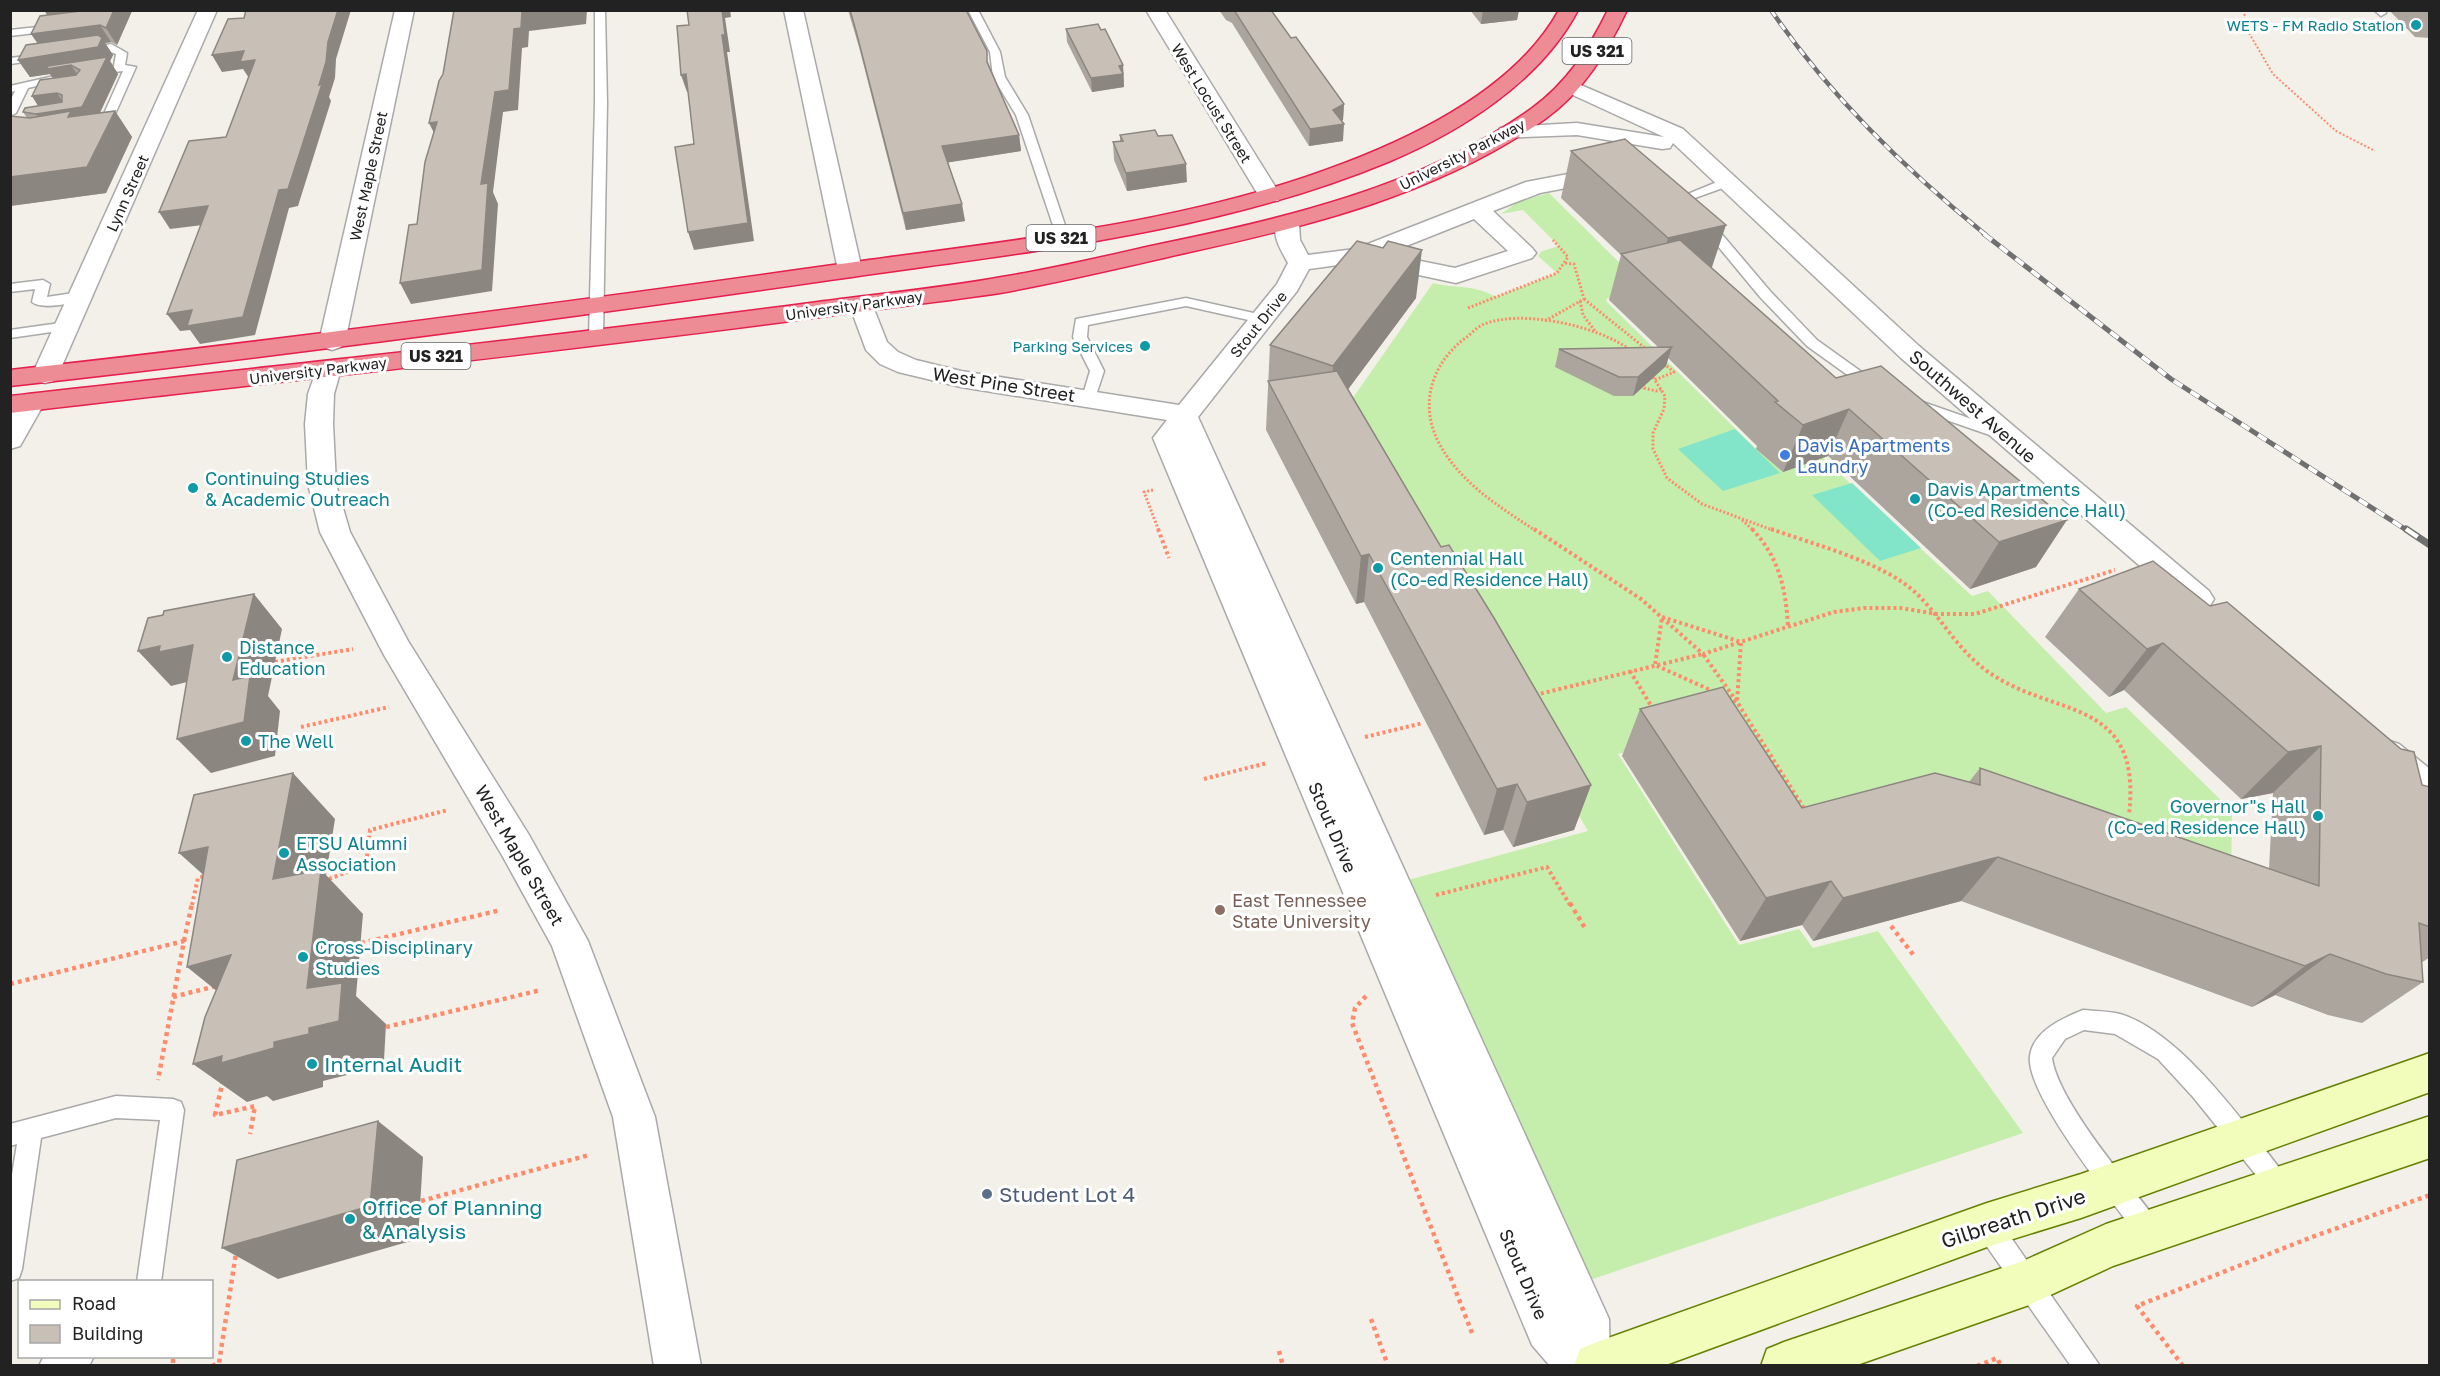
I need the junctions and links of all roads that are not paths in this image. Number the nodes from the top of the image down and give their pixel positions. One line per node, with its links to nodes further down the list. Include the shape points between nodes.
1 (208, 10): 35 (street, Lynn Street)
2 (405, 10): 42 (street, West Maple Street)
3 (600, 10): 37 (lane)
4 (793, 10): 33 (street)
5 (973, 10): 30 (lane, via 994,52 999,77 1022,115)
6 (1155, 10): 26 (street, West Locust Street)
7 (1569, 10): 14 (highway, University Parkway / US 321, via 1556,34)
8 (1618, 10): 16 (highway, University Parkway / US 321, via 1594,57)
9 (63, 27): 11 (lane)
10 (10, 33): 11 (lane)
11 (33, 44): 12 (lane); 13 (lane, via 62,54 111,47 122,53); 15 (lane)
12 (10, 61)
13 (118, 69): 17 (lane, via 35,81); 20 (lane, via 131,67 106,111 102,130)
14 (1518, 73): 16 (highway); 26 (highway, University Parkway / US 321, via 1422,136 1384,156)
15 (10, 77)
16 (1552, 82): 21 (highway, University Parkway / US 321, via 1538,114); 22 (street, Southwest Avenue, via 1675,134)
17 (17, 91): 18 (lane); 19 (lane)
18 (51, 93)
19 (10, 113)
20 (80, 133)
21 (1508, 133): 22 (street, via 1595,130); 29 (highway, University Parkway / US 321, via 1414,181 1361,202)
22 (1693, 150): 24 (street, Southwest Avenue)
23 (1627, 173): 28 (street, via 1596,173 1534,187)
24 (1727, 182): 27 (lane); 50 (street, Southwest Avenue, via 1910,352)
25 (1664, 186): 27 (street)
26 (1270, 196): 29 (highway); 30 (highway, University Parkway / US 321)
27 (1684, 198): 45 (lane, via 1812,343 1866,383)
28 (1479, 210): 31 (street); 31 (street, via 1524,253 1456,276)
29 (1287, 223): 32 (street, via 1288,240); 36 (highway, University Parkway / US 321, via 1015,282)
30 (1063, 237): 33 (highway, University Parkway / US 321)
31 (1359, 256): 32 (street)
32 (1300, 263): 38 (street, Stout Drive)
33 (850, 270): 36 (highway); 37 (highway, University Parkway / US 321)
34 (10, 288): 35 (lane, via 43,284 39,302)
35 (80, 296): 39 (street, Lynn Street)
36 (861, 304): 41 (highway, University Parkway / US 321); 46 (street, West Pine Street, via 876,345 889,358 907,366 961,379)
37 (597, 306): 41 (lane); 42 (highway, University Parkway / US 321)
38 (1262, 319): 46 (lane, via 1186,302 1081,322 1080,337 1097,371); 49 (street, Stout Drive)
39 (68, 327): 40 (lane); 43 (street, Lynn Street)
40 (10, 334)
41 (596, 338): 42 (highway, University Parkway / US 321)
42 (330, 356): 43 (highway, University Parkway / US 321); 48 (highway, University Parkway / US 321); 68 (street, West Maple Street, via 321,394 320,424 322,484 335,532 395,647 569,941 634,1117)
43 (45, 375): 44 (highway, University Parkway / US 321)
44 (10, 378)
45 (1886, 392)
46 (1089, 398): 49 (street, West Pine Street)
47 (1906, 400): 50 (lane)
48 (21, 404): 51 (street)
49 (1184, 414): 69 (street, Stout Drive, via 1167,438 1403,908 1548,1329)
50 (2008, 436): 52 (street, Southwest Avenue)
51 (10, 440)
52 (2217, 614)
53 (2361, 733): 54 (street)
54 (2430, 789)
55 (2430, 1072): 58 (street, Gilbreath Drive)
56 (21, 1132): 63 (lane); 64 (lane, via 116,1107 173,1110)
57 (2430, 1137): 60 (street)
58 (2241, 1138): 59 (street, Gilbreath Drive); 59 (lane, via 2166,1052 2118,1024 2082,1020 2057,1032 2041,1056 2043,1073 2063,1113); 60 (lane)
59 (2114, 1183): 61 (street, Gilbreath Drive); 62 (lane)
60 (2281, 1188): 62 (street)
61 (1987, 1225): 65 (lane); 70 (street, Gilbreath Drive)
62 (2150, 1232): 65 (street, via 2106,1246)
63 (10, 1269)
64 (149, 1280)
65 (2029, 1282): 71 (street); 72 (lane)
66 (75, 1358): 67 (lane)
67 (52, 1365)
68 (678, 1365)
69 (1585, 1365)
70 (1597, 1365)
71 (1784, 1365)
72 (2087, 1365)

